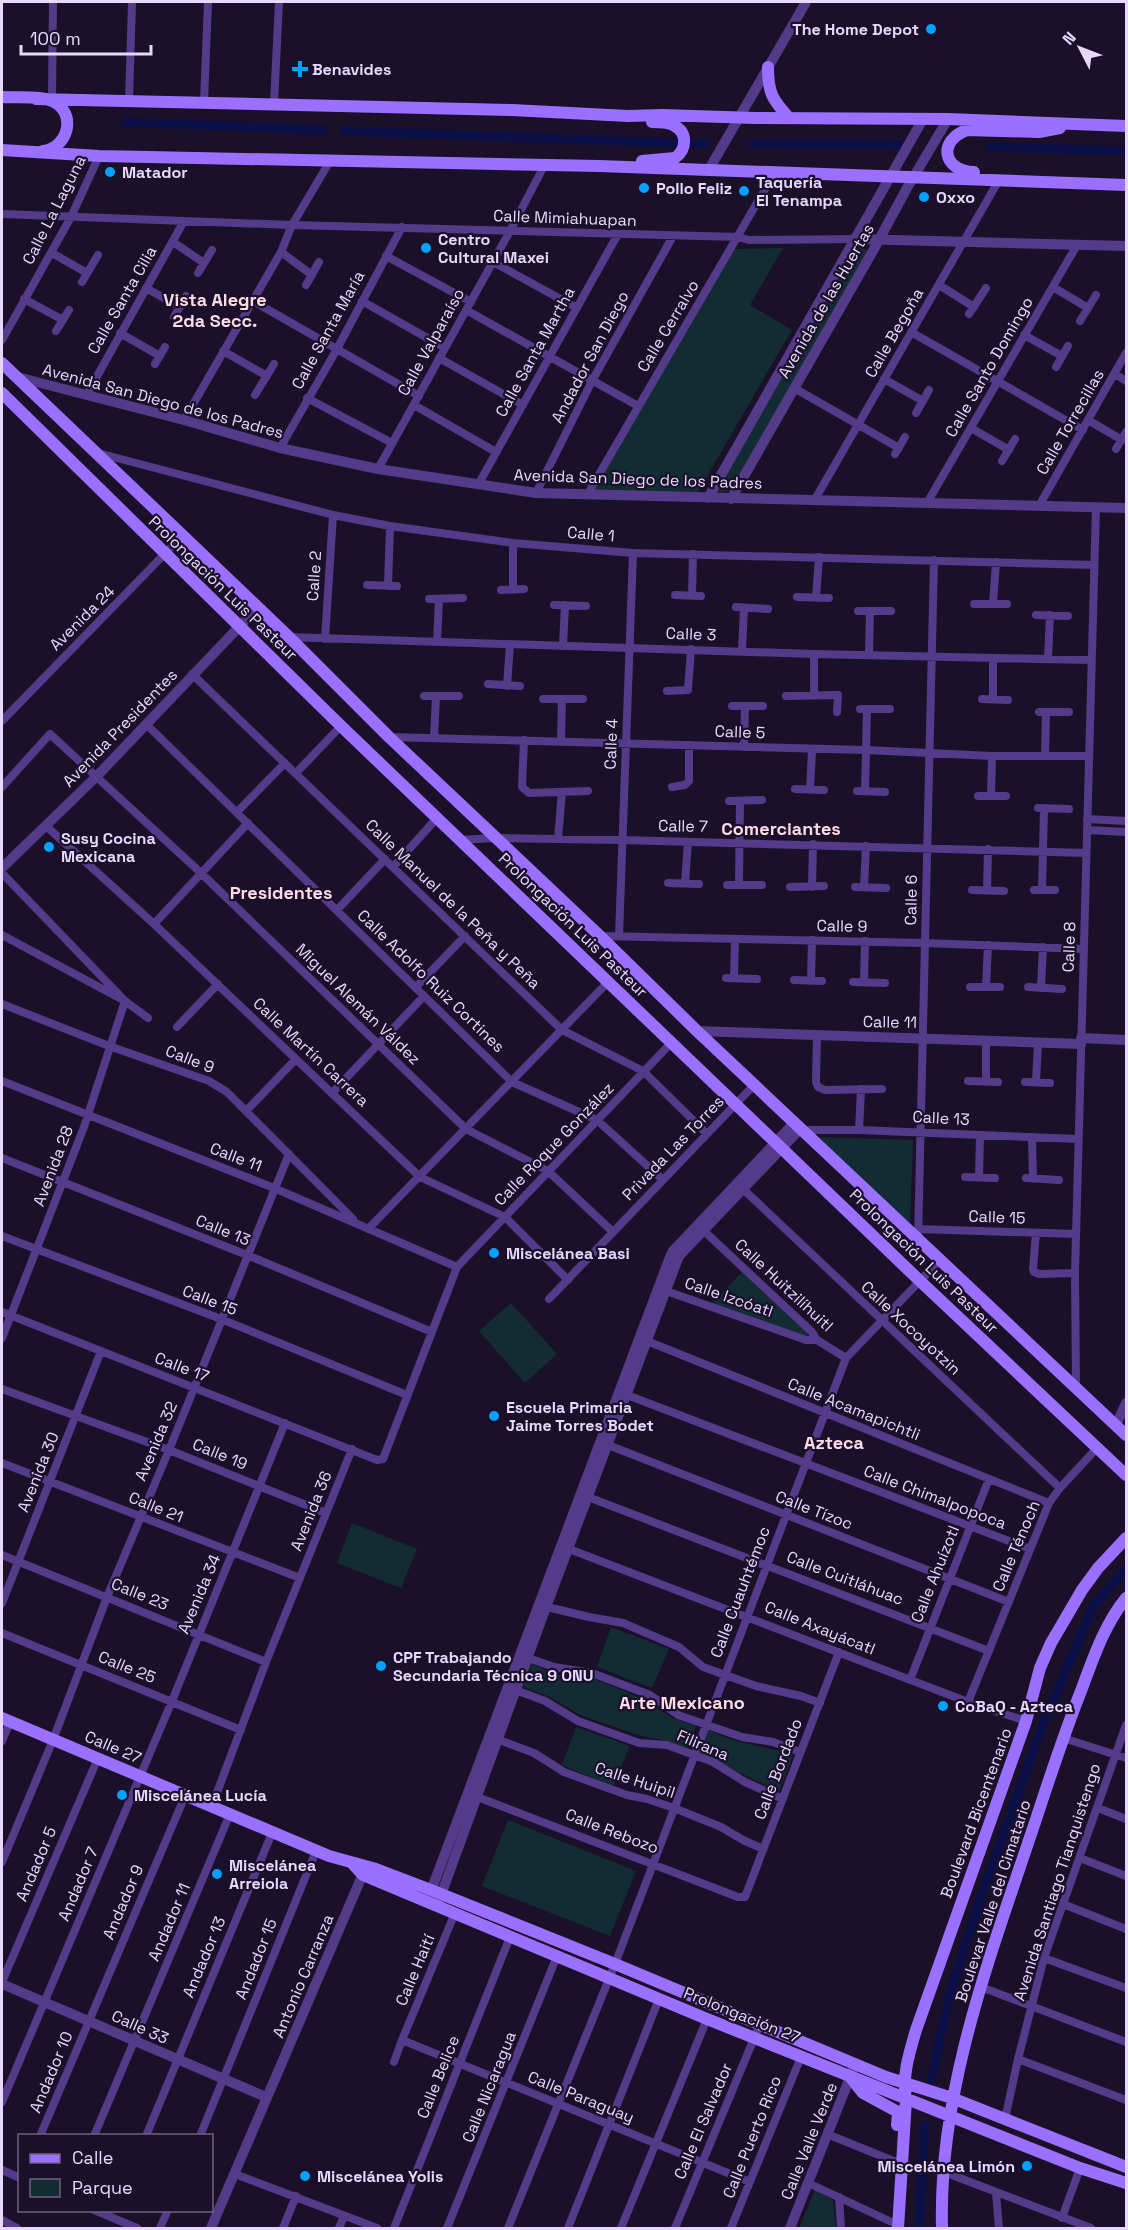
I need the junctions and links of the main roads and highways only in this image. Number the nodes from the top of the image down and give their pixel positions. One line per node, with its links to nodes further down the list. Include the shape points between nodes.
1 (768, 67): 5 (main road, via 773,101)
2 (2, 97): 3 (main road)
3 (36, 99): 4 (main road); 9 (main road, via 54,102 62,108 68,125 62,141)
4 (628, 116): 5 (main road); 10 (main road, via 674,125 685,143 675,158)
5 (789, 118): 6 (main road)
6 (1075, 124): 7 (main road); 11 (main road, via 1039,132 967,130 951,140 948,148 952,165 962,171 1030,174)
7 (1126, 126)
8 (2, 150): 9 (main road)
9 (39, 152): 10 (main road)
10 (599, 166): 11 (main road)
11 (1063, 182): 12 (main road)
12 (1126, 185)
13 (2, 363): 15 (main road, Prolongación Luis Pasteur, via 697,1031 918,1234 939,1261)
14 (2, 393): 16 (main road, Prolongación Luis Pasteur, via 340,726)
15 (1126, 1435)
16 (1126, 1475)
17 (1126, 1538): 23 (main road, Boulevard Bicentenario, via 1098,1568 1065,1616 1040,1668 1026,1721 932,1982)
18 (1126, 1598): 24 (main road, Boulevar Valle del Cimatario, via 1104,1634 1063,1737 981,1987)
19 (6, 1720): 20 (main road, Calle 27)
20 (212, 1806): 21 (main road, Prolongación 27)
21 (434, 1898): 22 (main road, Prolongación 27, via 455,1913 510,1937); 23 (main road, Prolongación 27, via 615,1964)
22 (850, 2077): 25 (main road, Prolongación 27); 27 (main road, via 862,2093 898,2112 895,2143)
23 (903, 2083): 24 (main road, Prolongación 27); 25 (main road)
24 (952, 2098): 26 (main road, Boulevar Valle del Cimatario); 28 (main road, Prolongación 27)
25 (906, 2100): 26 (main road, Prolongación 27); 27 (main road)
26 (949, 2115): 29 (main road, Prolongación 27); 31 (main road, Boulevar Valle del Cimatario)
27 (902, 2158): 30 (main road)
28 (1126, 2167)
29 (1126, 2183)
30 (898, 2227)
31 (942, 2229)

